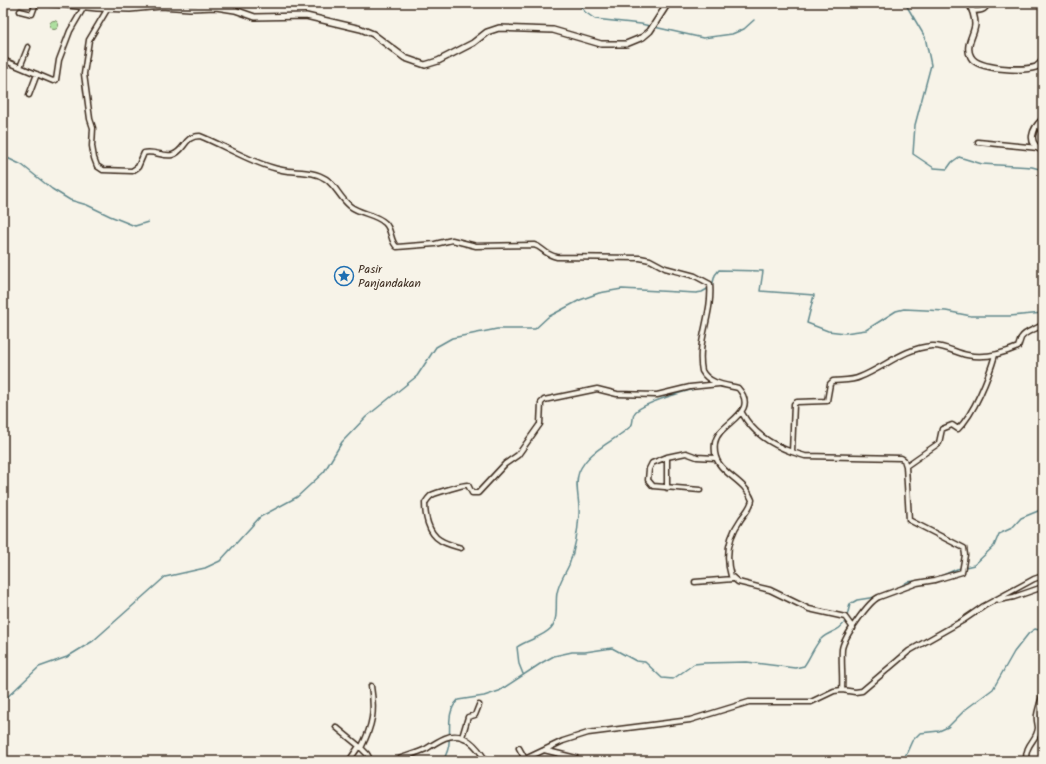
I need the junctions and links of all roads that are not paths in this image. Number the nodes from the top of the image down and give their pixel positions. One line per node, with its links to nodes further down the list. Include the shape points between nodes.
1 (36, 3): 8 (street, via 32,14)
2 (48, 3): 6 (street)
3 (668, 3): 7 (street, via 650,31 626,44 601,44 553,30 499,28 487,32 473,43 438,61 425,65 405,58 373,34 361,29 306,16 260,17 227,8)
4 (969, 3): 9 (street)
5 (988, 3): 9 (street, via 982,10)
6 (84, 7): 7 (street); 14 (street, via 59,60 56,80)
7 (108, 8): 22 (street, via 89,40 84,74 93,128 92,146 97,166 104,170 132,171 138,167 144,154 171,156 187,141 200,136 281,170 302,171 322,176 351,207 384,222 394,244 398,247 456,240 476,246 534,245 539,246 546,254 557,257 634,257 650,260 659,266 695,276 710,284 710,306 704,326 701,365 704,375)
8 (20, 11)
9 (972, 11): 12 (street, via 975,23 970,36 969,51 973,60 997,68 1036,67)
10 (28, 47): 13 (street)
11 (3, 60): 13 (street)
12 (1043, 60)
13 (20, 68): 14 (street)
14 (37, 74): 15 (street)
15 (29, 95)
16 (1043, 119): 18 (street, via 1034,129 1032,136 1033,144)
17 (978, 142): 18 (street)
18 (1038, 148): 19 (street)
19 (1043, 151)
20 (1043, 324): 21 (street, via 1022,337 1018,347)
21 (995, 355): 24 (street, via 968,355 937,346 919,348 897,356 860,377 833,381 830,384 827,401 794,404); 27 (street, via 972,412 965,422 958,429 952,425 942,429 938,443)
22 (719, 384): 23 (street, via 741,391 744,403); 30 (street, via 690,387 657,395 617,394 597,389 544,400 541,403 540,424 518,455 505,464 478,493 472,493 468,485 464,484 433,494 425,503 428,523 439,540)
23 (742, 413): 24 (street, via 754,430 771,443); 26 (street, via 719,432)
24 (792, 452): 27 (street, via 805,456 901,458)
25 (667, 457): 26 (street, via 686,453 697,458); 28 (street); 28 (street, via 652,463 648,480 653,486)
26 (715, 458): 32 (street, via 721,467 746,489 752,500 729,540 729,563)
27 (906, 466): 36 (street, via 909,520 962,546 965,555 963,570 961,573 917,582 874,599 862,612)
28 (667, 488): 29 (street)
29 (700, 490)
30 (461, 548)
31 (1043, 576): 35 (street)
32 (733, 579): 33 (street); 36 (street, via 770,590 809,609 845,617)
33 (695, 582)
34 (1043, 587): 35 (street, via 1014,597)
35 (995, 600): 38 (street, via 909,651 862,691)
36 (853, 628): 38 (street, via 842,648)
37 (371, 686): 43 (street, via 374,711 368,735)
38 (842, 690): 45 (street, via 827,693 817,701 749,702 684,721 588,733)
39 (1043, 693): 52 (street, via 1037,714 1038,728 1025,753)
40 (479, 705): 42 (street, via 475,715 468,717)
41 (336, 727): 43 (street)
42 (462, 736): 49 (street, via 446,737); 50 (street, via 471,742)
43 (360, 747): 47 (street); 48 (street)
44 (519, 748): 46 (street)
45 (544, 750): 46 (street); 51 (street)
46 (523, 760)
47 (349, 761)
48 (371, 761)
49 (394, 761)
50 (486, 761)
51 (580, 761)
52 (1026, 761)

